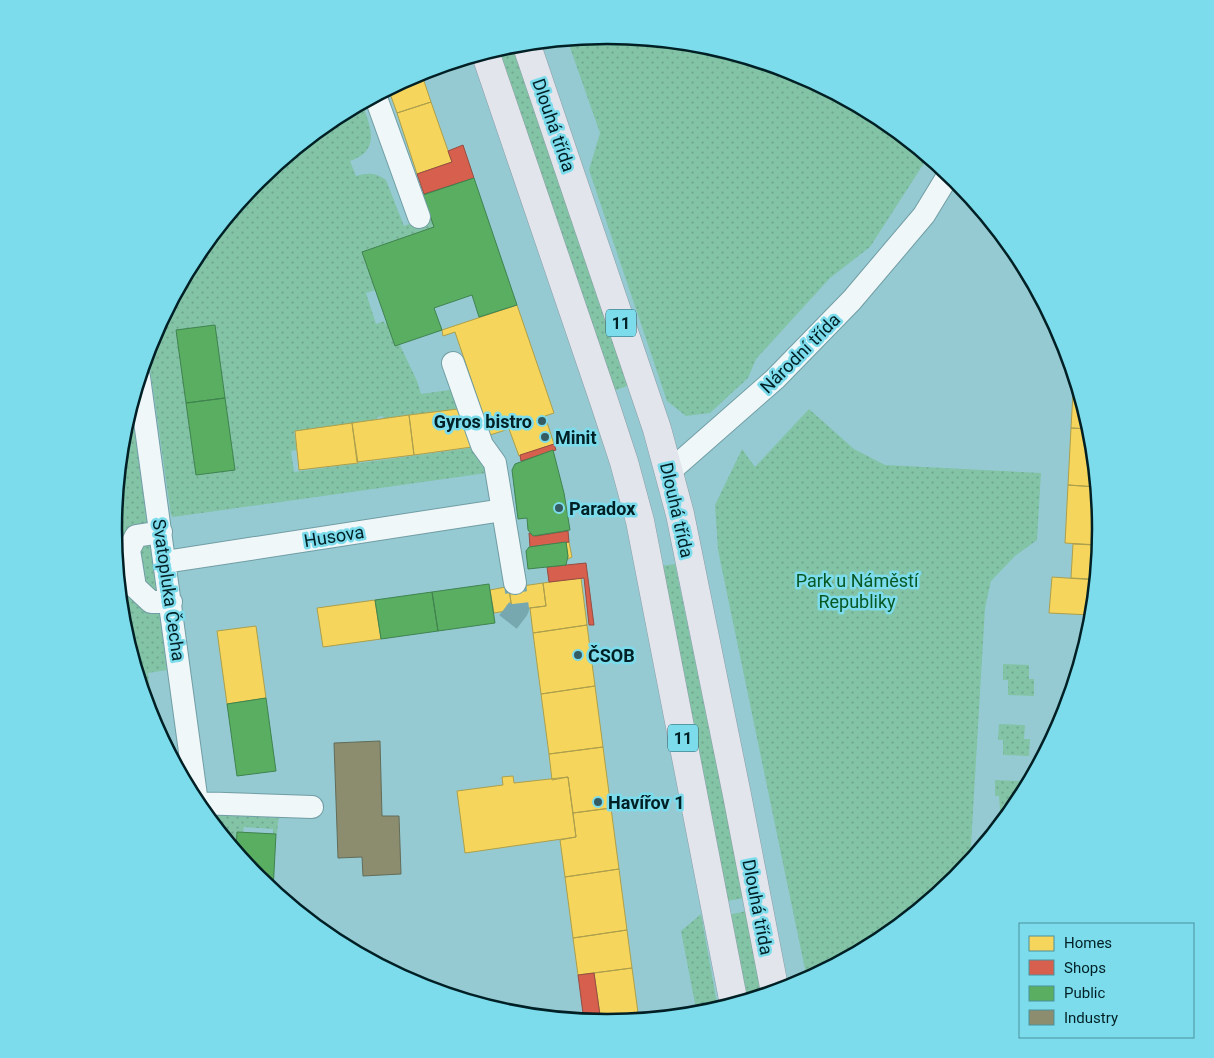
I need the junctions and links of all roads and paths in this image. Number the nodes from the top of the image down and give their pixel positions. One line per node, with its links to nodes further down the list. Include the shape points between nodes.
1 (529, 50): 8 (main road, Dlouhá třída / 11)
2 (487, 59): 10 (main road, 11, via 624,462)
3 (377, 102): 5 (street)
4 (945, 181): 8 (street, Národní třída, via 924,215 852,300 775,379)
5 (419, 218)
6 (453, 363): 9 (street, via 482,445 495,463)
7 (141, 393): 11 (street, Svatopluka Čecha)
8 (669, 472): 10 (main road, Národní třída); 18 (main road, Dlouhá třída / 11)
9 (503, 510): 12 (street, Husova); 13 (street)
10 (640, 521): 19 (main road, 11)
11 (161, 532): 12 (street, Svatopluka Čecha); 14 (street, via 136,536 129,550 134,587 151,602)
12 (166, 562): 14 (street, Svatopluka Čecha)
13 (514, 583)
14 (170, 602): 15 (street, Svatopluka Čecha)
15 (193, 782)
16 (207, 803): 17 (street)
17 (312, 807)
18 (773, 984)
19 (733, 998)

